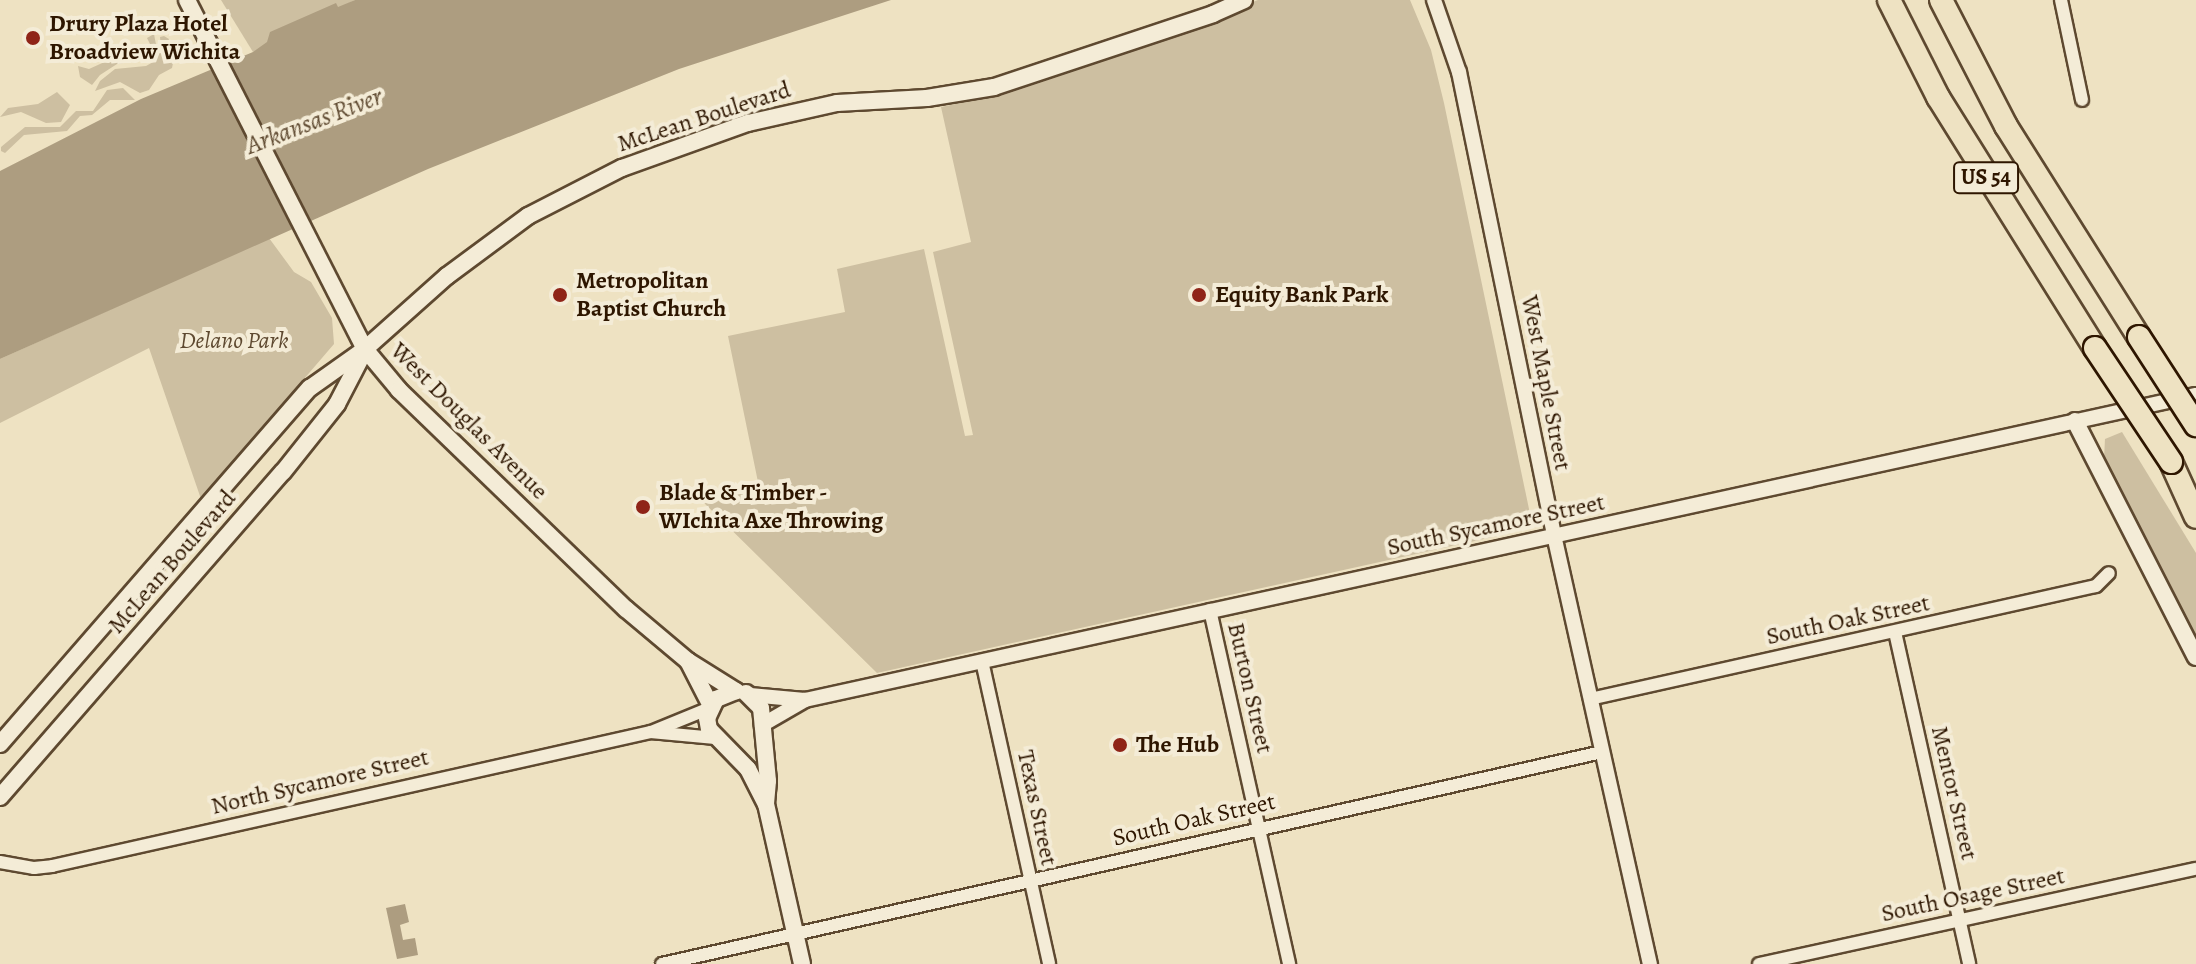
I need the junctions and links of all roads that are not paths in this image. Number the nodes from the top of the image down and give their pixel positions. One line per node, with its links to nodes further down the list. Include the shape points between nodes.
1 (187, 0): 8 (main road, West Douglas Avenue)
2 (1244, 0): 8 (main road, McLean Boulevard, via 994,87 794,111 622,168 491,241)
3 (1434, 0): 15 (street, West Maple Street, via 1459,72)
4 (1889, 0): 12 (highway, US 54, bridge, via 1938,97)
5 (1941, 0): 11 (highway, US 54, bridge, via 2006,126)
6 (2061, 0): 7 (street)
7 (2082, 100)
8 (365, 349): 20 (main road, West Douglas Avenue, via 399,390 626,609); 29 (main road, McLean Boulevard, via 310,388); 31 (main road, McLean Boulevard, via 337,404 283,472)
9 (2196, 395): 10 (street, South Sycamore Street)
10 (2075, 421): 15 (street, South Sycamore Street); 19 (main road)
11 (2196, 425)
12 (2171, 462): 13 (highway, US 54); 14 (highway)
13 (2196, 499)
14 (2196, 517)
15 (1554, 535): 17 (street, South Sycamore Street); 23 (street, West Maple Street)
16 (2109, 573): 18 (street, South Oak Street, via 2096,586)
17 (1210, 610): 21 (street, South Sycamore Street); 33 (street, Burton Street)
18 (1895, 632): 23 (street, South Oak Street); 37 (street, Mentor Street)
19 (2196, 657)
20 (688, 661): 22 (main road, West Douglas Avenue); 25 (main road, West Douglas Avenue)
21 (982, 661): 24 (street, South Sycamore Street); 36 (street, Texas Street)
22 (744, 693): 24 (street, South Sycamore Street); 25 (main road, via 725,693); 26 (main road, via 761,708)
23 (1590, 699): 30 (street, West Maple Street)
24 (805, 700): 26 (street, South Sycamore Street)
25 (710, 707): 27 (street, North Sycamore Street); 28 (main road, West Douglas Avenue, via 707,718)
26 (761, 728): 28 (main road, via 746,745); 32 (main road)
27 (651, 732): 28 (street, North Sycamore Street); 34 (street, North Sycamore Street, via 52,866)
28 (720, 741): 32 (main road, via 748,769)
29 (0, 744)
30 (1602, 752): 33 (street, South Oak Street); 43 (street, West Maple Street)
31 (0, 797)
32 (766, 804): 38 (main road)
33 (1259, 827): 36 (street, South Oak Street); 42 (street, Burton Street)
34 (0, 862)
35 (2196, 869): 37 (street, South Osage Street)
36 (1031, 881): 38 (street, South Oak Street); 41 (street, Texas Street)
37 (1959, 920): 44 (street, South Osage Street); 45 (street, Mentor Street)
38 (796, 934): 39 (street, South Oak Street); 40 (main road)
39 (662, 964)
40 (802, 964)
41 (1049, 964)
42 (1289, 964)
43 (1650, 964)
44 (1759, 964)
45 (1969, 964)

